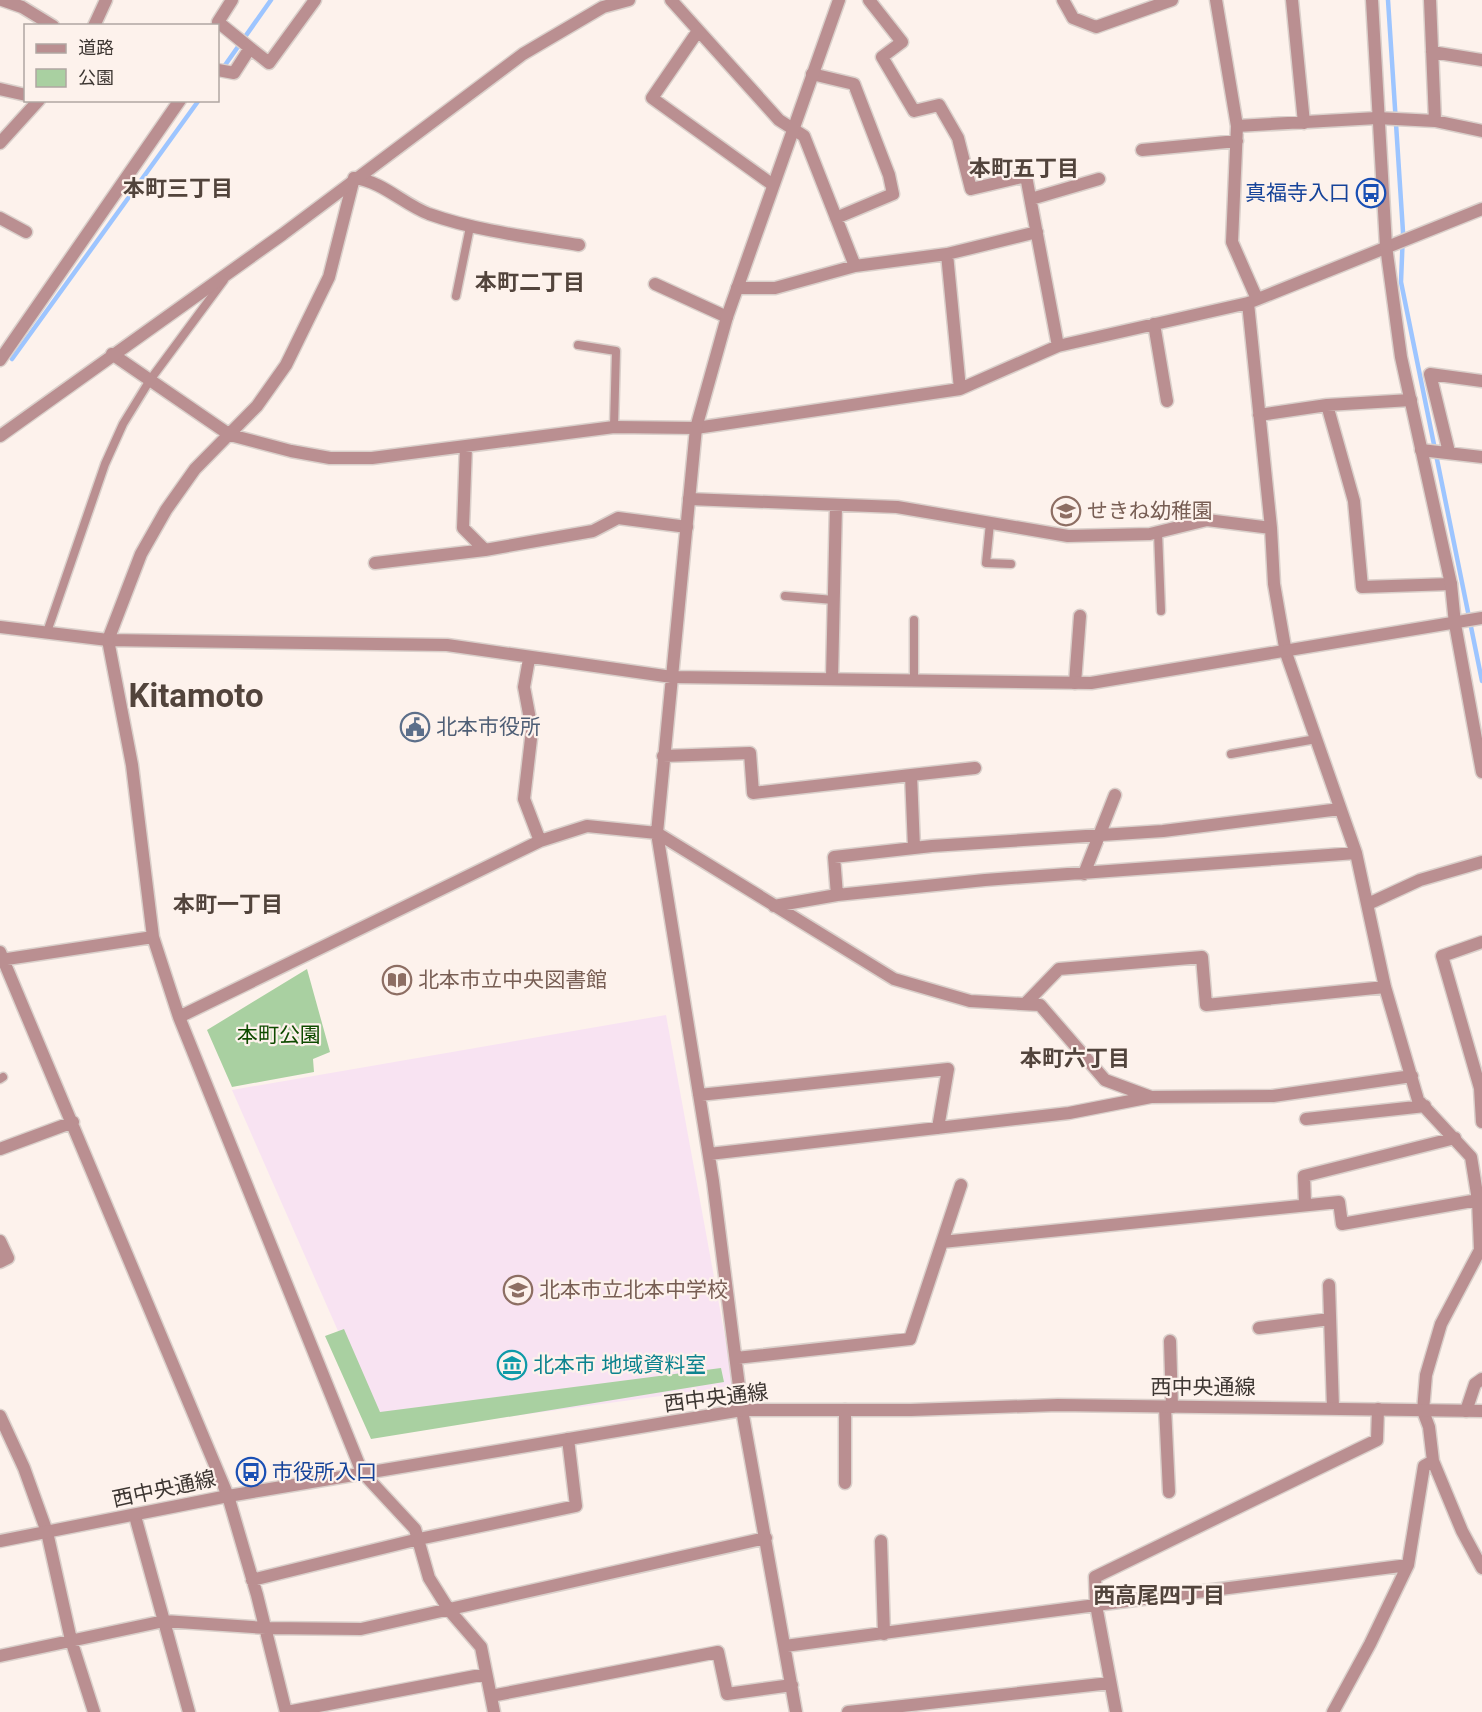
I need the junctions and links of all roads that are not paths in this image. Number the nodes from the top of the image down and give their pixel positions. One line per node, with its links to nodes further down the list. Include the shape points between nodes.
1 (2, 0): 15 (street)
2 (106, 0): 16 (street)
3 (232, 0): 18 (street, via 218,22)
4 (315, 0): 18 (street, via 269,63)
5 (629, 0): 36 (street, via 603,8 523,54)
6 (671, 0): 17 (street)
7 (839, 0): 22 (street)
8 (870, 0): 39 (street, via 902,42 882,57 914,111 939,105 958,138 971,189 1026,176)
9 (1063, 0): 10 (street, via 1072,18 1096,27)
10 (1172, 0)
11 (1216, 0): 30 (street)
12 (1292, 0): 29 (street)
13 (1372, 0): 27 (street)
14 (1430, 0): 19 (street)
15 (50, 24)
16 (95, 24)
17 (698, 31): 31 (street); 38 (street, via 652,98)
18 (250, 48): 21 (street, via 234,73)
19 (1432, 52): 20 (street); 28 (street)
20 (1482, 60)
21 (219, 70)
22 (812, 74): 31 (street); 42 (street, via 854,84 893,194)
23 (0, 89): 24 (street)
24 (24, 95)
25 (37, 102): 34 (street)
26 (179, 102): 60 (street)
27 (1377, 118): 28 (street); 29 (street); 47 (street)
28 (1435, 121): 32 (street)
29 (1304, 123): 30 (street)
30 (1238, 126): 33 (street)
31 (792, 130): 38 (street); 42 (street, via 804,136)
32 (1482, 131)
33 (1237, 141): 35 (street); 54 (street, via 1232,242)
34 (0, 144)
35 (1142, 150)
36 (354, 178): 43 (street, via 367,180 426,213); 50 (street); 70 (street, via 328,278 286,365)
37 (1099, 179): 39 (street)
38 (773, 185): 52 (street)
39 (1031, 199): 45 (street)
40 (1482, 209): 47 (street)
41 (0, 218): 44 (street)
42 (836, 218): 49 (street)
43 (470, 226): 46 (street); 53 (lane)
44 (26, 232)
45 (1037, 232): 48 (street); 58 (street)
46 (579, 245)
47 (1386, 246): 54 (street); 64 (street)
48 (947, 254): 49 (street); 63 (street)
49 (855, 266): 52 (street, via 775,288)
50 (231, 270): 59 (street); 61 (lane)
51 (655, 284): 55 (street)
52 (737, 288): 55 (street)
53 (456, 297)
54 (1252, 301): 56 (street); 67 (street)
55 (727, 317): 69 (street)
56 (1154, 324): 58 (street); 65 (street)
57 (578, 345): 68 (lane, via 616,351)
58 (1058, 346): 63 (street)
59 (112, 354): 61 (street); 71 (street)
60 (0, 360)
61 (150, 380): 70 (street); 94 (lane, via 123,424 105,464)
62 (1482, 381): 74 (street, via 1430,374)
63 (960, 389): 69 (street)
64 (1411, 400): 66 (street); 73 (street)
65 (1167, 401)
66 (1327, 405): 67 (street); 85 (street, via 1354,501 1362,587)
67 (1259, 415): 80 (street)
68 (615, 427): 69 (street); 72 (street)
69 (696, 428): 76 (street)
70 (230, 435): 72 (street, via 330,458 372,458); 95 (street, via 195,469 166,510 141,554)
71 (0, 436)
72 (466, 446): 82 (street, via 463,528)
73 (1421, 450): 74 (street); 85 (street)
74 (1449, 452): 75 (street)
75 (1482, 456)
76 (689, 500): 77 (street); 79 (street)
77 (836, 505): 78 (street, via 897,507); 87 (street)
78 (990, 523): 81 (street, via 1068,536); 84 (lane, via 986,563)
79 (687, 527): 82 (street, via 618,518 593,531); 98 (street)
80 (1271, 528): 81 (street, via 1207,520); 96 (street, via 1274,584)
81 (1158, 532): 88 (lane)
82 (485, 549): 83 (street)
83 (375, 563)
84 (1011, 564)
85 (1451, 584): 92 (street)
86 (784, 596): 87 (lane)
87 (834, 600): 99 (street)
88 (1161, 611)
89 (1080, 616): 101 (street)
90 (1482, 618): 92 (street)
91 (914, 620): 100 (lane)
92 (1455, 624): 96 (street); 106 (street)
93 (0, 627): 94 (street)
94 (47, 632): 95 (street)
95 (108, 640): 97 (street, via 447,645); 120 (street, via 132,765)
96 (1286, 653): 101 (street); 102 (street)
97 (530, 658): 98 (street); 112 (street, via 524,687 532,730 524,799)
98 (672, 677): 99 (street); 104 (street)
99 (832, 678): 100 (street)
100 (914, 680): 101 (street)
101 (1075, 683)
102 (1316, 739): 103 (lane); 109 (street)
103 (1231, 754)
104 (663, 756): 107 (street, via 750,753 753,793); 110 (street)
105 (975, 768): 107 (street)
106 (1482, 772)
107 (911, 775): 113 (street)
108 (1115, 795): 111 (street)
109 (1340, 809): 111 (street, via 1163,831); 114 (street)
110 (657, 833): 112 (street, via 587,826); 119 (street); 127 (street)
111 (1100, 834): 113 (street); 116 (street)
112 (540, 841): 125 (street)
113 (914, 848): 117 (street, via 834,857)
114 (1356, 853): 116 (street); 118 (street)
115 (1482, 862): 118 (street, via 1420,880)
116 (1084, 874): 117 (street)
117 (837, 895): 119 (street)
118 (1368, 904): 123 (street)
119 (774, 906): 124 (street, via 894,979 970,1000)
120 (153, 938): 122 (street); 125 (street)
121 (1482, 942): 132 (street, via 1442,956 1480,1088)
122 (1, 957): 131 (street)
123 (1384, 987): 124 (street, via 1206,1005 1202,957 1059,969); 126 (street)
124 (1024, 1004): 128 (street, via 1040,1005 1105,1080)
125 (179, 1017): 162 (street)
126 (1412, 1076): 128 (street, via 1273,1096); 129 (street, via 1418,1100)
127 (699, 1095): 133 (street, via 948,1069); 136 (street)
128 (1151, 1097): 133 (street, via 1070,1113)
129 (1425, 1106): 130 (street); 134 (street)
130 (1306, 1119)
131 (73, 1122): 135 (street); 165 (street)
132 (1482, 1122)
133 (938, 1128): 136 (street)
134 (1455, 1138): 138 (street, via 1471,1157); 139 (street, via 1304,1176)
135 (0, 1149)
136 (709, 1154): 148 (street)
137 (961, 1185): 141 (street)
138 (1478, 1200): 139 (street, via 1342,1224 1339,1202); 142 (street)
139 (1305, 1204): 141 (street)
140 (0, 1241): 143 (street, via 8,1258)
141 (942, 1242): 148 (street, via 910,1339)
142 (1481, 1249): 155 (street, via 1440,1324 1426,1375)
143 (0, 1262)
144 (1329, 1285): 145 (street)
145 (1330, 1319): 146 (street); 151 (street)
146 (1259, 1328)
147 (1170, 1341): 150 (street)
148 (736, 1358): 153 (street)
149 (1482, 1379): 156 (street, via 1474,1384)
150 (1169, 1407): 151 (street, 西中央通線); 154 (street, 西中央通線, via 1058,1405); 164 (street)
151 (1333, 1408): 152 (street, 西中央通線)
152 (1378, 1409): 155 (street, 西中央通線); 175 (street, via 1377,1440 1095,1577)
153 (742, 1410): 154 (street, 西中央通線); 160 (street, 西中央通線); 168 (street)
154 (845, 1410): 163 (street)
155 (1423, 1411): 156 (street, 西中央通線); 161 (street)
156 (1466, 1411): 157 (street, 西中央通線)
157 (1482, 1412)
158 (0, 1416): 159 (street)
159 (3, 1430): 167 (street, via 24,1468)
160 (568, 1439): 162 (street, 西中央通線); 169 (street, via 576,1506)
161 (1433, 1461): 172 (street, via 1424,1466); 173 (street)
162 (362, 1472): 165 (street, 西中央通線); 169 (street, via 415,1529)
163 (845, 1483)
164 (1169, 1492)
165 (228, 1496): 166 (street, 西中央通線); 174 (street)
166 (135, 1516): 167 (street, 西中央通線); 177 (street)
167 (47, 1532): 170 (street, 西中央通線); 180 (street)
168 (766, 1538): 176 (street); 181 (street)
169 (419, 1539): 174 (street); 176 (street, via 429,1578)
170 (0, 1541)
171 (881, 1541): 179 (street)
172 (1408, 1565): 175 (street); 194 (street)
173 (1482, 1568)
174 (252, 1580): 178 (street)
175 (1096, 1605): 179 (street); 184 (street)
176 (448, 1610): 178 (street, via 361,1629); 183 (street, via 481,1647)
177 (164, 1621): 178 (street); 180 (street); 188 (street)
178 (266, 1628): 189 (street)
179 (884, 1634): 181 (street)
180 (70, 1640): 182 (street); 187 (street)
181 (785, 1646): 185 (street)
182 (0, 1656)
183 (486, 1674): 186 (street); 189 (street)
184 (1110, 1683): 192 (street); 193 (street)
185 (792, 1685): 186 (street, via 727,1694 718,1652); 191 (street)
186 (491, 1696): 190 (street)
187 (94, 1712)
188 (189, 1712)
189 (287, 1712)
190 (494, 1712)
191 (796, 1712)
192 (848, 1712)
193 (1116, 1712)
194 (1333, 1712)

